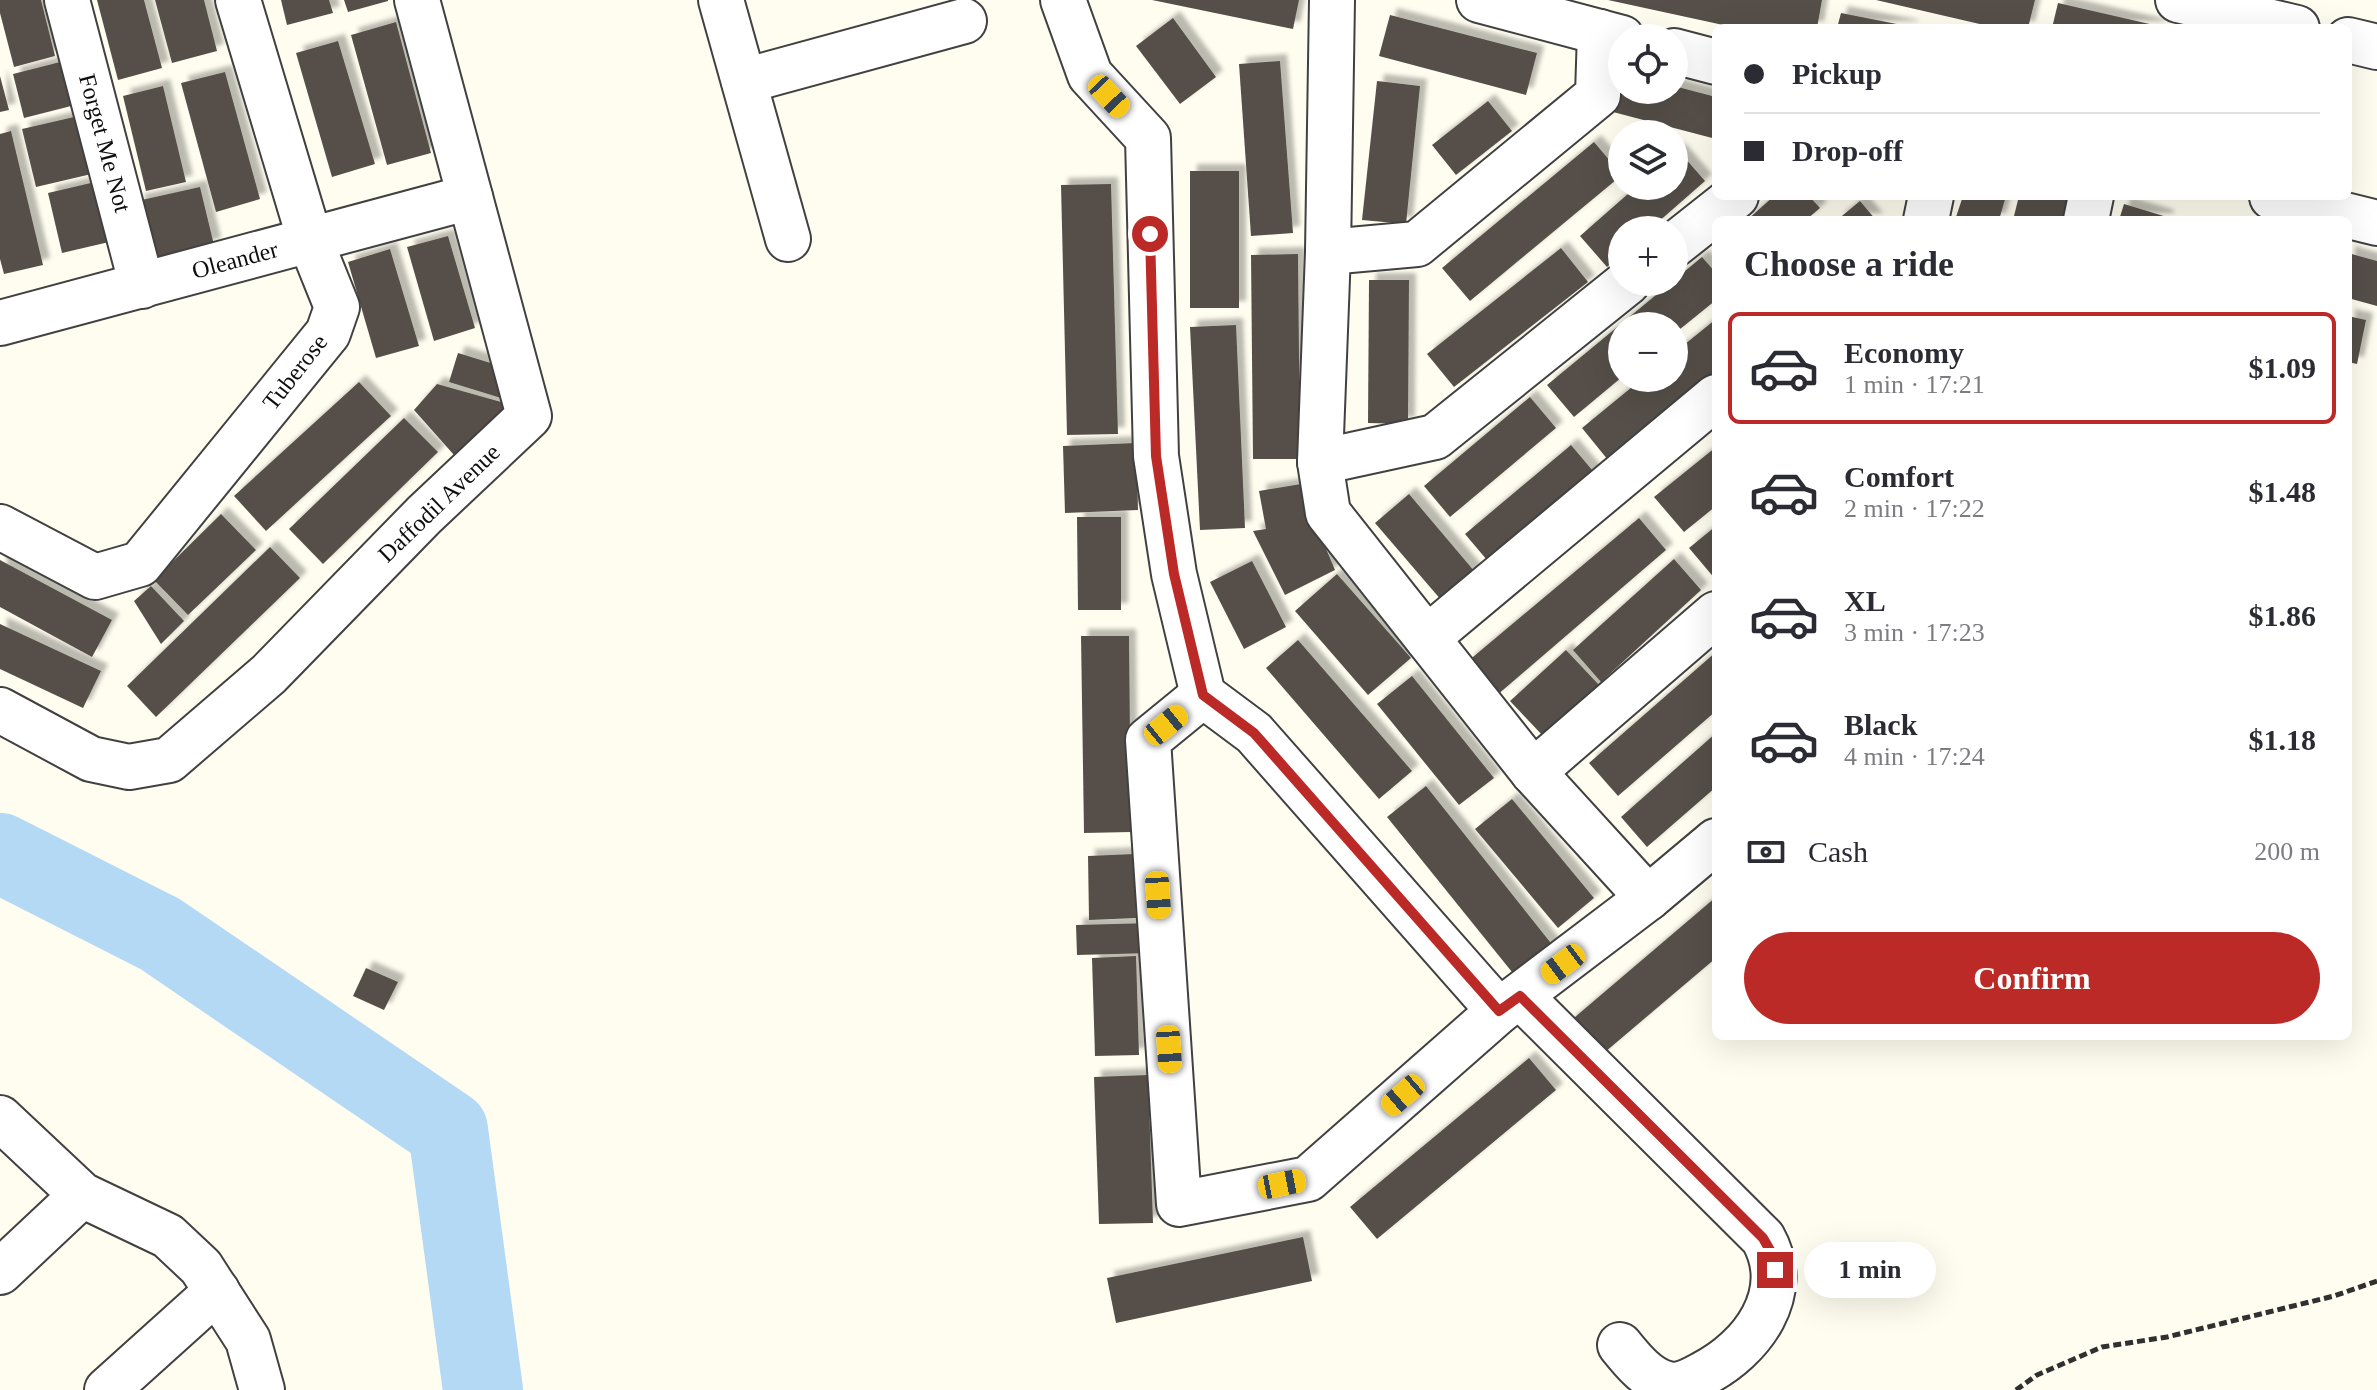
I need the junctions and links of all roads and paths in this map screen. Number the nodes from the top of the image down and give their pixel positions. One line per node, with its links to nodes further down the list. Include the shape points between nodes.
1 (67, 0): 28 (street, Forget Me Not)
2 (238, 0): 26 (street, Tuberose)
3 (417, 0): 18 (street, Daffodil Avenue)
4 (721, 0): 17 (street)
5 (1063, 0): 36 (street, via 1090,75 1148,138 1156,456 1174,574)
6 (1332, 0): 27 (street)
7 (1479, 0): 11 (street)
8 (2178, 0): 10 (street)
9 (964, 21): 17 (street)
10 (2280, 24)
11 (1608, 34)
12 (2352, 41): 13 (street)
13 (2377, 47)
14 (1608, 49): 27 (street, via 1598,95 1417,244)
15 (1688, 55): 16 (street)
16 (1712, 61)
17 (744, 81): 25 (street)
18 (470, 197): 26 (street, Oleander); 37 (street, Daffodil Avenue, via 529,416 269,674 169,760 129,767 91,759)
19 (1731, 200): 24 (street)
20 (2286, 200): 21 (street)
21 (2349, 216)
22 (2352, 217): 23 (street)
23 (2377, 223)
24 (1688, 234)
25 (788, 239)
26 (310, 240): 28 (street, Oleander); 33 (street, Tuberose, via 337,307 328,333 140,564 95,577)
27 (1328, 252): 32 (street)
28 (142, 286): 30 (street, Oleander)
29 (1611, 296): 32 (street, via 1435,437)
30 (0, 323)
31 (1712, 400): 35 (street)
32 (1320, 462): 35 (street, via 1328,513)
33 (0, 527)
34 (1712, 617): 38 (street)
35 (1427, 638): 38 (street)
36 (1203, 695): 41 (street, via 1254,733); 41 (street, via 1148,740 1179,1204 1308,1179)
37 (0, 710)
38 (1533, 772): 40 (street)
39 (1712, 844): 40 (street)
40 (1648, 898): 41 (street)
41 (1509, 1004): 47 (street, via 1763,1238 1771,1252 1775,1270 1767,1314 1745,1345 1715,1368 1670,1385 1655,1379)
42 (0, 1118): 43 (street)
43 (82, 1195): 44 (street); 46 (street, via 168,1236 201,1267)
44 (0, 1272)
45 (2377, 1281): 50 (path, via 2167,1337 2102,1347 2037,1375)
46 (217, 1291): 48 (street); 49 (street, via 248,1340)
47 (1620, 1345)
48 (107, 1390)
49 (262, 1390)
50 (2016, 1390)

